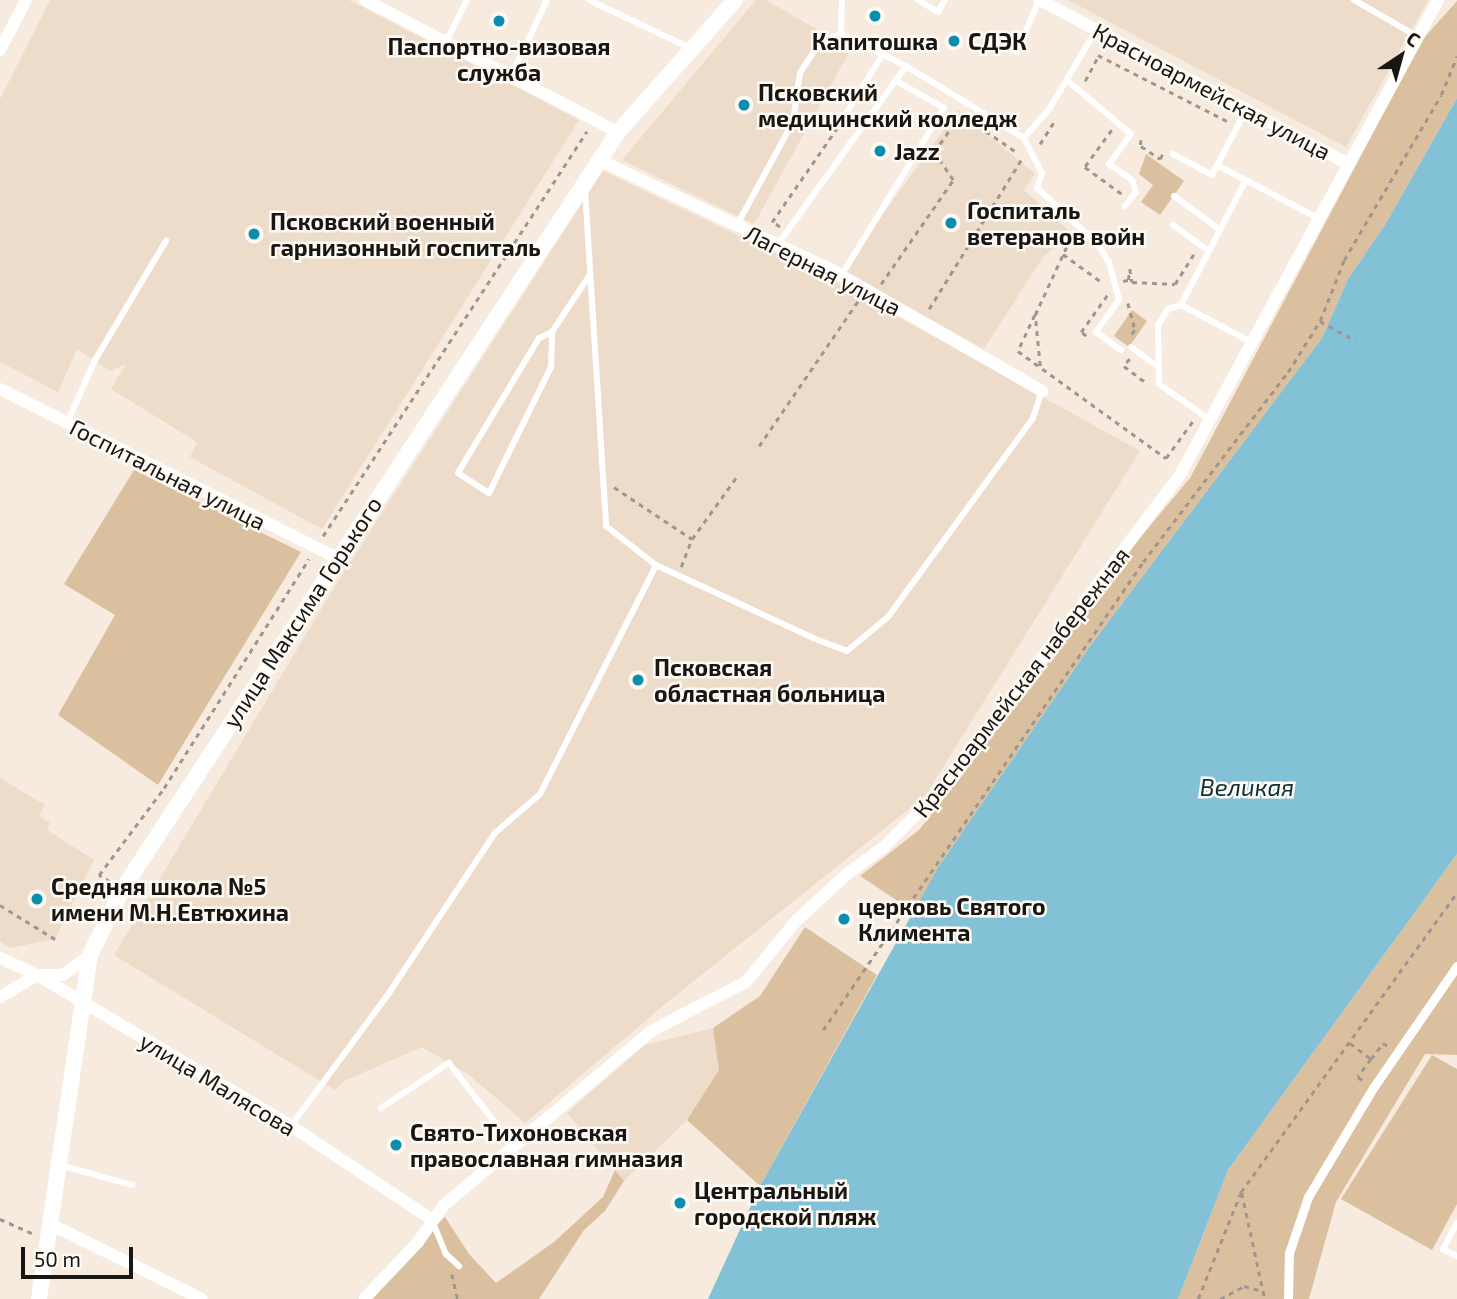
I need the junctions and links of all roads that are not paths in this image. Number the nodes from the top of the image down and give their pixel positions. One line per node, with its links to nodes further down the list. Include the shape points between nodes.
1 (26, 0): 19 (street)
2 (365, 0): 17 (street)
3 (467, 0): 17 (lane)
4 (547, 0): 22 (lane)
5 (589, 0): 18 (lane)
6 (735, 0): 18 (main road, улица Максима Горького)
7 (842, 0): 14 (lane)
8 (918, 0): 9 (lane, via 938,12)
9 (945, 0)
10 (1040, 0): 13 (street, Красноармейская улица); 16 (lane, via 1017,52)
11 (1354, 0): 15 (lane)
12 (1438, 0): 15 (street, Красноармейская набережная)
13 (1096, 30): 24 (lane); 25 (street, Красноармейская улица)
14 (841, 34): 20 (lane); 38 (lane, via 821,41 800,73 793,122)
15 (1415, 35): 31 (street, Красноармейская набережная)
16 (992, 41)
17 (446, 43): 22 (street)
18 (691, 49): 27 (main road, улица Максима Горького)
19 (0, 50)
20 (883, 54): 21 (lane); 26 (lane)
21 (906, 66): 23 (lane); 28 (lane)
22 (512, 74): 27 (street)
23 (896, 80): 43 (lane); 47 (lane, via 944,108)
24 (1068, 81): 28 (lane); 36 (lane, via 1131,134 1109,164 1132,180 1136,192)
25 (1246, 110): 31 (street, Красноармейская улица); 32 (lane)
26 (842, 120)
27 (618, 132): 30 (main road, улица Максима Горького)
28 (1024, 138): 44 (lane, via 1042,173 1037,188)
29 (1173, 154): 32 (lane, via 1212,174)
30 (599, 160): 34 (main road, улица Максима Горького); 38 (street, Лагерная улица)
31 (1347, 163): 37 (street, Красноармейская набережная)
32 (1217, 164): 33 (lane)
33 (1246, 180): 37 (lane); 40 (lane)
34 (584, 181): 46 (lane); 58 (main road, улица Максима Горького)
35 (1174, 196): 40 (lane)
36 (1125, 206)
37 (1318, 218): 50 (street, Красноармейская набережная)
38 (737, 225): 43 (street, Лагерная улица)
39 (1173, 225): 45 (lane)
40 (1220, 230): 45 (lane)
41 (1105, 234): 44 (lane)
42 (166, 241): 57 (lane, via 95,360)
43 (778, 244): 47 (street, Лагерная улица)
44 (1098, 244): 52 (lane, via 1109,262 1119,300 1096,332)
45 (1209, 251): 48 (lane)
46 (589, 275): 49 (lane); 59 (lane, via 606,526)
47 (841, 276): 55 (street, Лагерная улица)
48 (1181, 305): 50 (lane); 53 (lane, via 1168,309 1157,325)
49 (552, 332): 49 (lane, via 551,367 489,493 458,473 539,338)
50 (1255, 344): 56 (street, Красноармейская набережная)
51 (1130, 347): 53 (lane)
52 (1121, 350)
53 (1159, 367): 56 (lane, via 1159,384)
54 (0, 389): 57 (street, Госпитальная улица)
55 (1042, 391): 59 (lane, via 1033,418 888,617 847,651)
56 (1212, 422): 68 (street, Красноармейская набережная, via 1128,546 922,812 825,894 746,982 651,1031)
57 (67, 423): 58 (street, Госпитальная улица)
58 (337, 558): 60 (main road, улица Максима Горького, via 122,890)
59 (656, 565): 67 (lane, via 540,794 495,833 387,996)
60 (90, 955): 63 (street, via 63,975); 65 (main road, улица Максима Горького)
61 (0, 958): 63 (street, улица Малясова)
62 (1457, 966): 79 (street, via 1373,1088 1308,1197 1289,1253)
63 (37, 975): 64 (street); 65 (street, улица Малясова)
64 (0, 997)
65 (82, 1002): 67 (street, улица Малясова); 69 (main road, улица Максима Горького)
66 (381, 1108): 68 (lane, via 449,1063)
67 (291, 1126): 71 (street, улица Малясова)
68 (513, 1146): 71 (street, Красноармейская набережная)
69 (58, 1164): 70 (lane); 73 (main road, улица Максима Горького)
70 (132, 1185)
71 (431, 1219): 75 (lane, via 446,1254); 78 (street, Красноармейская набережная, via 418,1242)
72 (1457, 1223): 74 (lane, via 1443,1249)
73 (50, 1224): 76 (main road, улица Максима Горького); 77 (street)
74 (1457, 1256)
75 (459, 1266)
76 (39, 1299)
77 (202, 1299)
78 (364, 1299)
79 (1288, 1299)

